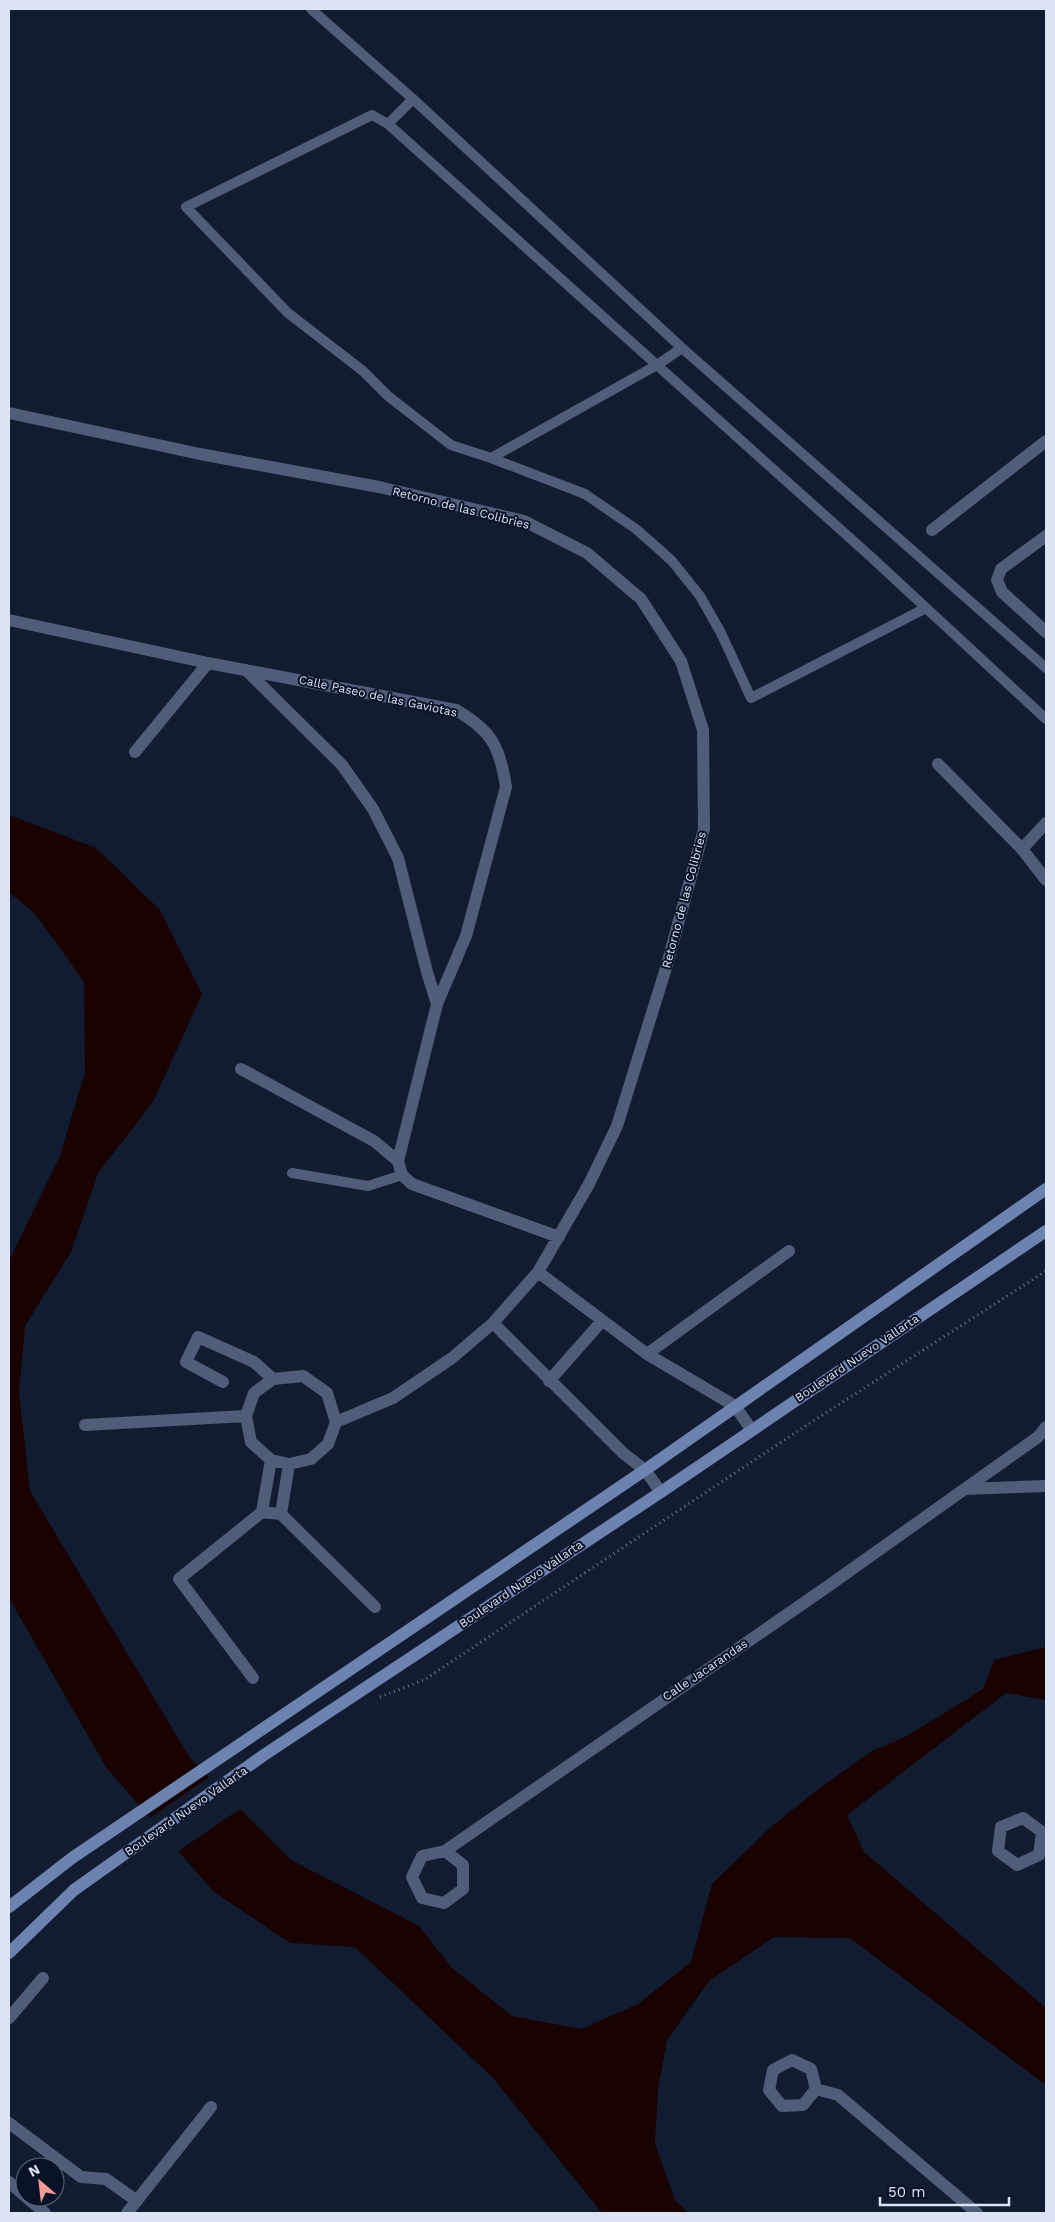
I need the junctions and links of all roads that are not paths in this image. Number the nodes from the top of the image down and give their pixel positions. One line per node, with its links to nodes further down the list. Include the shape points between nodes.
1 (311, 9): 2 (lane)
2 (413, 99): 3 (lane); 4 (lane)
3 (388, 124): 5 (lane); 8 (lane, via 372,116 186,207 288,313 363,371 388,396 451,445)
4 (682, 348): 5 (lane); 15 (lane)
5 (657, 365): 8 (lane); 11 (lane)
6 (9, 413): 30 (street, Retorno de las Colibries, via 200,454 379,487 524,522 587,553 641,600 681,661 703,730 704,829 666,968 617,1126 590,1184)
7 (1046, 441): 9 (street)
8 (491, 458): 11 (lane, via 598,501 672,561 700,596 751,698)
9 (932, 530)
10 (1046, 536): 13 (street, via 1001,569 997,580 1002,592)
11 (926, 608): 17 (lane)
12 (9, 620): 14 (street, Calle Paseo de las Gaviotas)
13 (1046, 632)
14 (208, 663): 16 (street, Calle Paseo de las Gaviotas); 18 (street)
15 (1046, 668)
16 (246, 670): 23 (street, via 342,765 372,809 398,858); 23 (street, Calle Paseo de las Gaviotas, via 456,710 477,722 493,741 503,762 506,787 466,936)
17 (1046, 719)
18 (135, 752)
19 (938, 764): 21 (street)
20 (1046, 822): 21 (street)
21 (1022, 850): 22 (street)
22 (1046, 880)
23 (437, 1004): 25 (street, Calle Paseo de las Gaviotas)
24 (242, 1069): 25 (street, via 374,1141)
25 (398, 1160): 27 (street, Calle Paseo de las Gaviotas)
26 (292, 1173): 27 (lane, via 368,1186)
27 (402, 1175): 30 (street, via 412,1184)
28 (1046, 1189): 39 (main road, Boulevard Nuevo Vallarta)
29 (1046, 1230): 43 (main road, Boulevard Nuevo Vallarta)
30 (559, 1237): 32 (street, Retorno de las Colibries)
31 (789, 1251): 35 (street)
32 (538, 1272): 33 (street); 34 (street, Retorno de las Colibries)
33 (602, 1321): 35 (street); 37 (street)
34 (493, 1323): 37 (street); 41 (street, Retorno de las Colibries, via 452,1358 393,1398)
35 (647, 1354): 39 (street)
36 (273, 1378): 38 (street, via 254,1362 198,1337 186,1362); 40 (street, via 254,1393); 41 (street, via 303,1376 327,1393)
37 (549, 1381): 47 (street)
38 (223, 1382)
39 (735, 1406): 43 (street); 47 (main road, Boulevard Nuevo Vallarta)
40 (246, 1416): 42 (street); 45 (street, via 251,1442)
41 (336, 1422): 46 (street, via 328,1444 311,1460)
42 (85, 1425)
43 (751, 1429): 50 (main road, Boulevard Nuevo Vallarta)
44 (1044, 1437): 49 (street, Calle Jacarandas)
45 (272, 1460): 46 (street); 51 (street)
46 (288, 1464): 52 (street)
47 (645, 1470): 50 (street); 56 (main road, Boulevard Nuevo Vallarta, via 72,1858)
48 (1046, 1486): 49 (street)
49 (965, 1490): 55 (street, Calle Jacarandas)
50 (661, 1492): 57 (main road, Boulevard Nuevo Vallarta, via 264,1755 74,1890)
51 (262, 1512): 52 (street); 54 (street, via 179,1579)
52 (281, 1514): 53 (street)
53 (375, 1607)
54 (253, 1678)
55 (445, 1850): 55 (street, Calle Jacarandas, via 422,1856 412,1877 422,1898 444,1903 463,1889 463,1865)
56 (9, 1907)
57 (9, 1953)
58 (43, 1978): 59 (street)
59 (9, 2018)
60 (816, 2089): 65 (street, via 838,2095)
61 (211, 2107): 63 (street)
62 (9, 2123): 63 (street, via 81,2177 106,2179)
63 (136, 2201): 64 (street)
64 (127, 2213)
65 (976, 2213)

